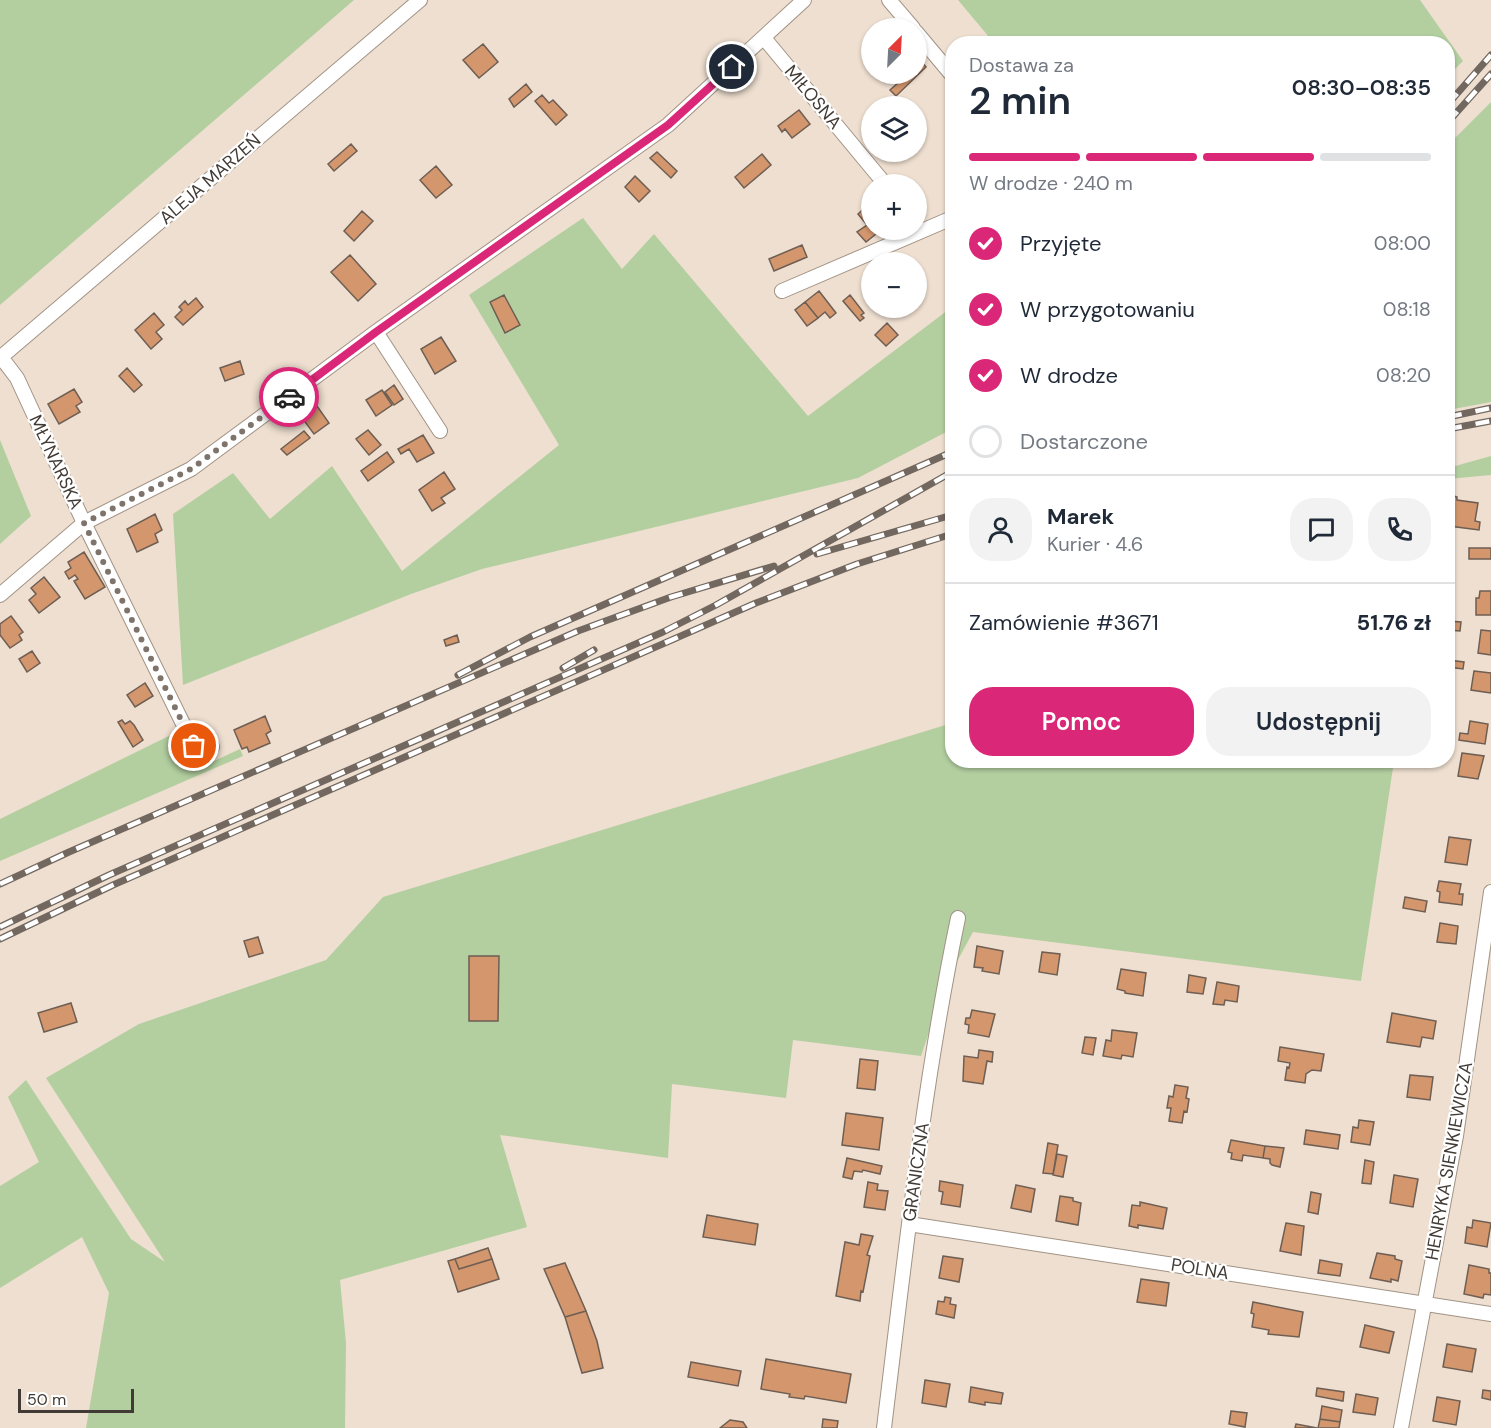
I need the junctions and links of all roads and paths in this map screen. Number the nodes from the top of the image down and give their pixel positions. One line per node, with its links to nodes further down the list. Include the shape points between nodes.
1 (420, 0): 14 (street, ALEJA MARZEŃ)
2 (804, 0): 5 (street)
3 (889, 0): 4 (street)
4 (904, 18)
5 (764, 38): 8 (street, MIŁOSNA); 13 (street, via 668,125)
6 (927, 45): 7 (street)
7 (945, 67)
8 (877, 174)
9 (945, 220): 10 (street)
10 (927, 224)
11 (890, 240): 12 (street)
12 (782, 291)
13 (376, 332): 15 (street); 16 (street, via 191,469)
14 (1, 358): 16 (street, MŁYNARSKA, via 17,378)
15 (440, 431)
16 (84, 523): 17 (street); 18 (street, MŁYNARSKA, via 194,746)
17 (0, 595)
18 (212, 747)
19 (1491, 892): 22 (street, HENRYKA SIENKIEWICZA, via 1455,1136)
20 (958, 918): 21 (street, GRANICZNA)
21 (909, 1224): 22 (street, POLNA); 24 (street, GRANICZNA)
22 (1424, 1304): 23 (street, POLNA); 25 (street, HENRYKA SIENKIEWICZA)
23 (1491, 1314)
24 (884, 1428)
25 (1401, 1428)

